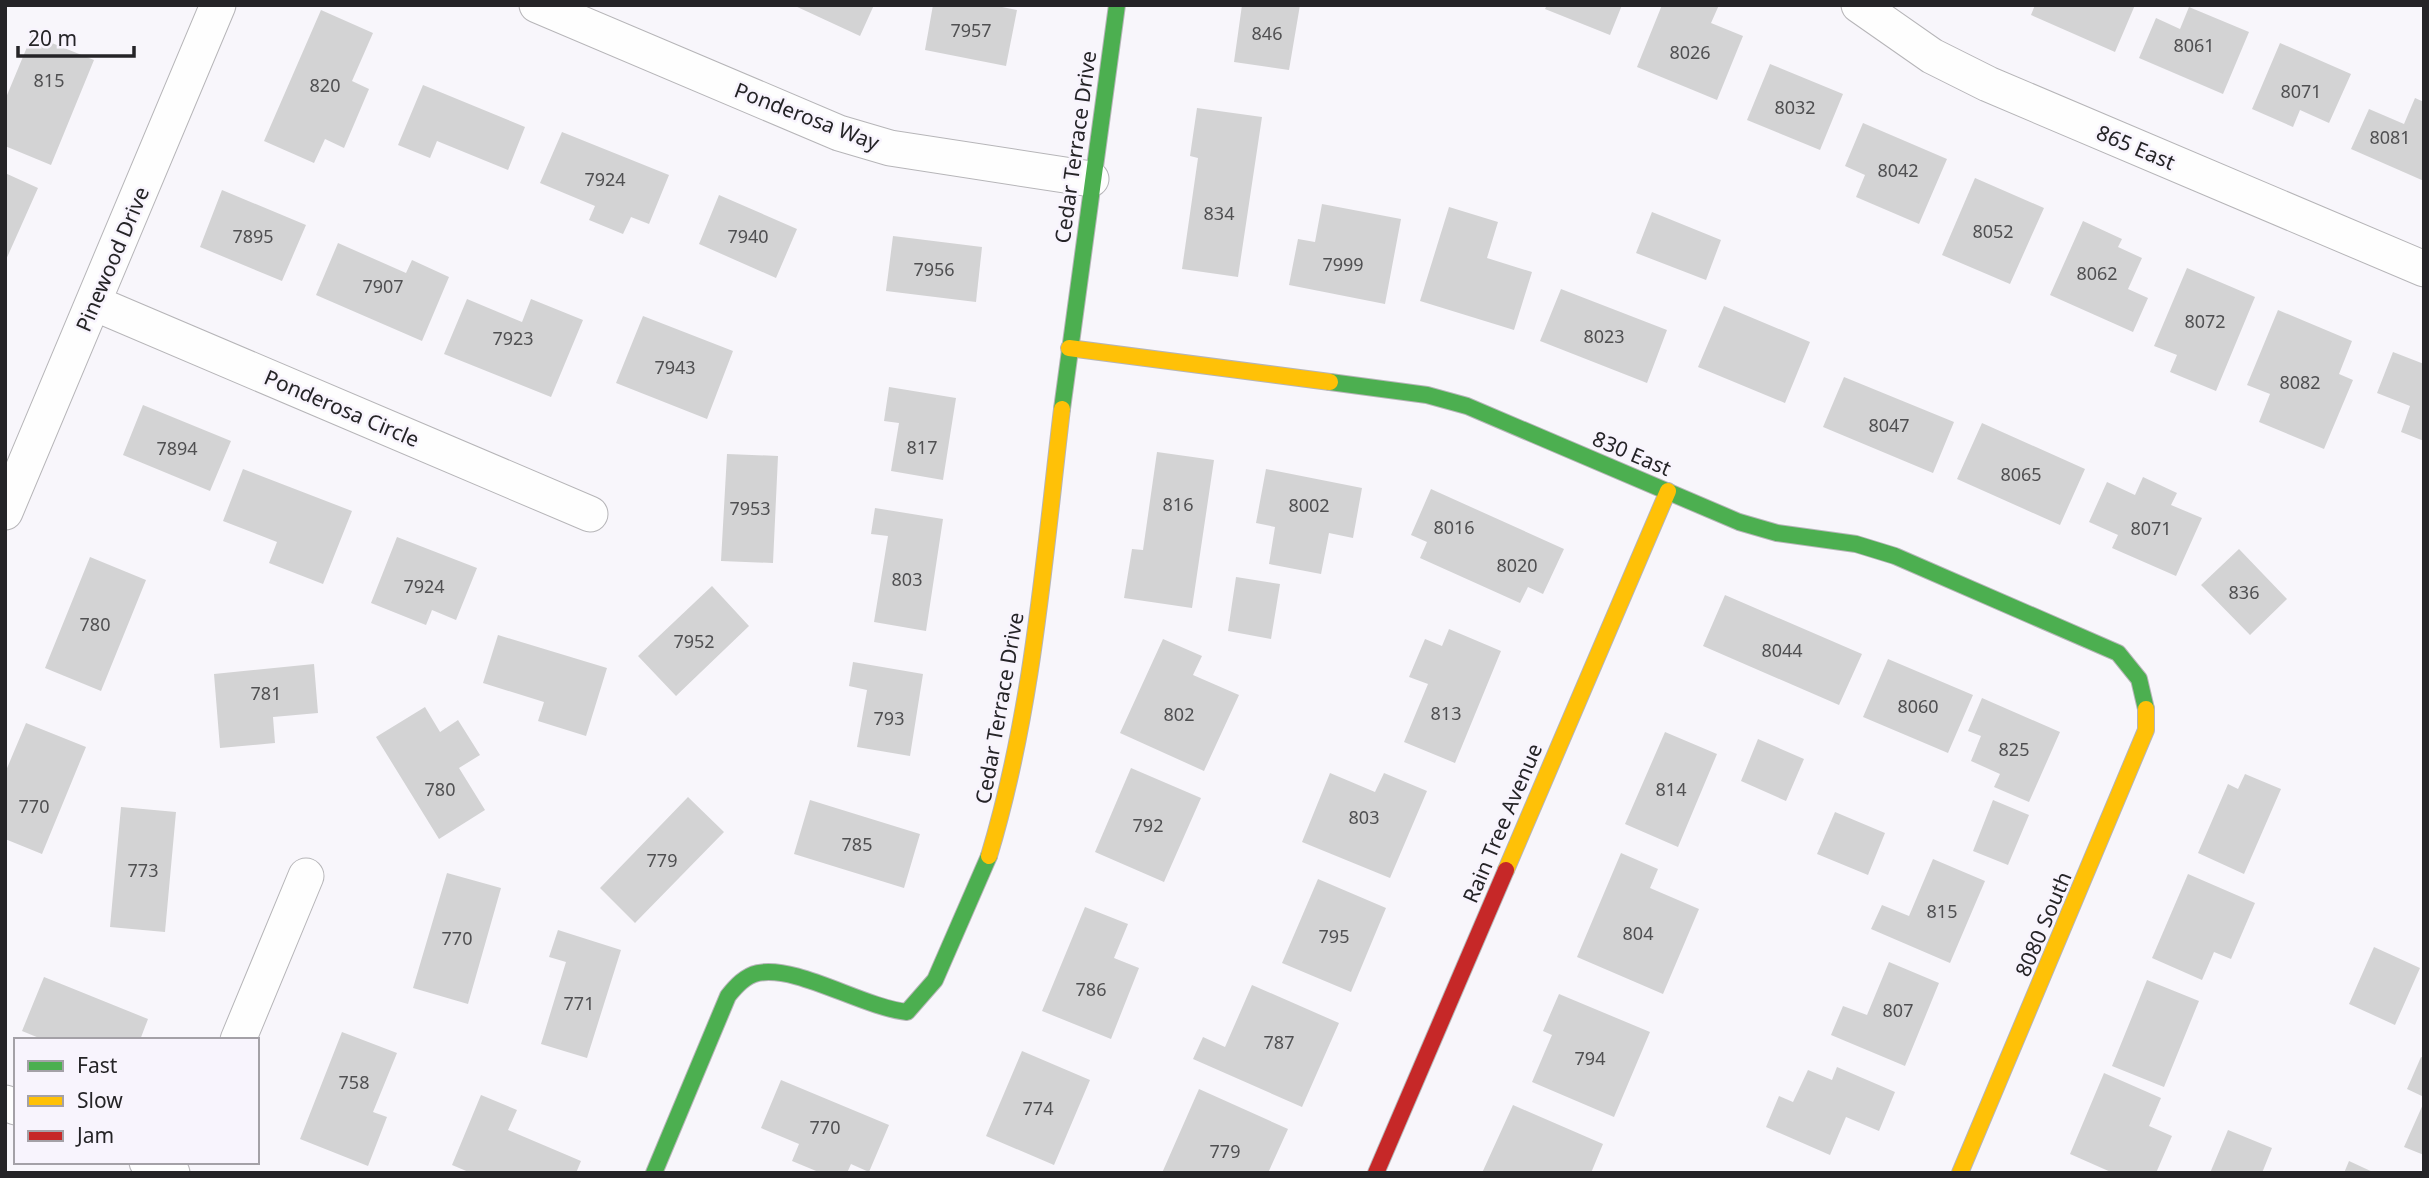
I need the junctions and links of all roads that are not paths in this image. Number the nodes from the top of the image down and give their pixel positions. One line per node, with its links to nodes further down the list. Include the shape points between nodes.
1 (218, 5): 7 (street, Pinewood Drive)
2 (537, 5): 5 (street, Ponderosa Way, via 839,133 890,148)
3 (1117, 5): 5 (street, Cedar Terrace Drive)
4 (1859, 5): 6 (street, 865 East, via 1932,56 1988,84)
5 (1091, 179): 8 (street, Cedar Terrace Drive)
6 (2424, 269)
7 (94, 303): 10 (street, Pinewood Drive); 11 (street, Ponderosa Circle)
8 (1069, 348): 9 (street, 830 East, via 1427,396 1507,422); 17 (street, Cedar Terrace Drive, via 1026,700 1008,794 987,864 935,980 908,1012 899,1013 864,1006 807,980 760,971 740,980 728,996)
9 (1668, 491): 12 (street, 830 East, via 1777,533 1856,544 1895,556 2100,642 2134,668); 18 (street, Rain Tree Avenue)
10 (5, 512)
11 (590, 514)
12 (2144, 688): 19 (street, 8080 South, via 2146,730 2139,751)
13 (306, 876): 14 (street)
14 (239, 1038)
15 (152, 1164): 16 (street)
16 (172, 1173)
17 (654, 1173)
18 (1376, 1173)
19 (1960, 1173)

